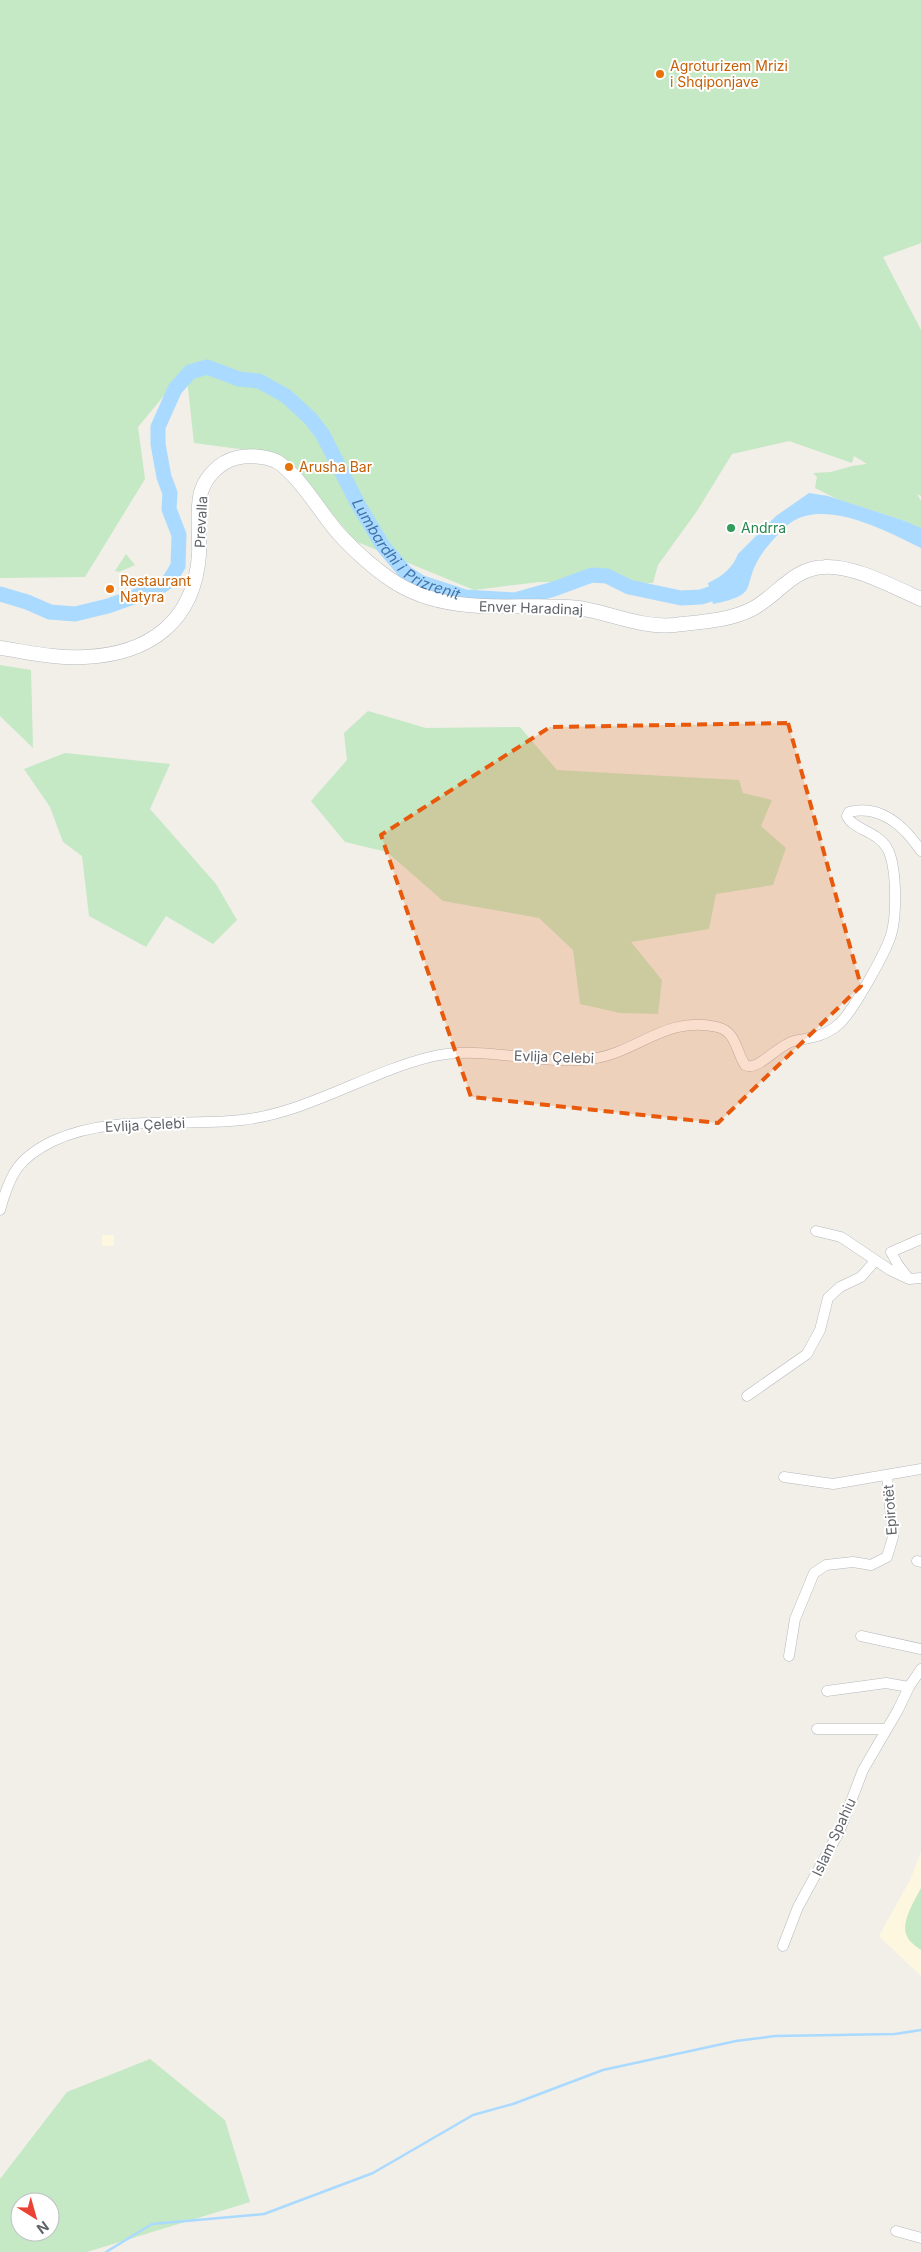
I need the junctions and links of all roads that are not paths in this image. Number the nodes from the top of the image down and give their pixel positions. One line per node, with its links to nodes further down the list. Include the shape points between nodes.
1 (393, 581): 2 (main road, Enver Haradinaj, via 411,591 450,603 497,608 577,608 626,620 668,625 735,616 748,611 799,574 825,567 858,573); 3 (main road, Prevalla, via 340,534 284,467 271,459 236,458 220,466 204,486 200,501 197,570 191,592 177,617 155,638 134,649 83,657)
2 (921, 599)
3 (0, 648)
4 (921, 851): 5 (street, Evlija Çelebi, via 910,834 896,822 879,813 849,812 849,822 878,837 893,862 892,934 840,1023 822,1035 784,1043 757,1065 745,1065 728,1032 720,1027 688,1025 663,1030 616,1053 589,1060 465,1052 430,1057 276,1114 230,1121 126,1124 66,1136 40,1149 17,1167 6,1186)
5 (0, 1210)
6 (816, 1231): 8 (street, via 841,1237)
7 (921, 1239): 10 (street, via 891,1252)
8 (876, 1261): 10 (street); 11 (street, via 861,1277 840,1287 828,1298 820,1330 807,1354)
9 (921, 1278): 10 (street)
10 (909, 1279)
11 (747, 1396)
12 (921, 1469): 13 (street)
13 (887, 1476): 14 (street, via 833,1484); 17 (street, Epirotët, via 893,1536 887,1557 871,1565 853,1562 826,1565 814,1573 795,1618)
14 (784, 1477)
15 (861, 1636): 16 (street)
16 (921, 1649)
17 (789, 1656)
18 (921, 1669): 19 (street, Islam Spahiu)
19 (909, 1687): 20 (street, via 886,1683); 22 (street, Islam Spahiu)
20 (827, 1690)
21 (817, 1729): 22 (street)
22 (886, 1729): 23 (street, Islam Spahiu, via 863,1770 840,1830 798,1907)
23 (783, 1946)
24 (896, 2231): 25 (street)
25 (921, 2238)

